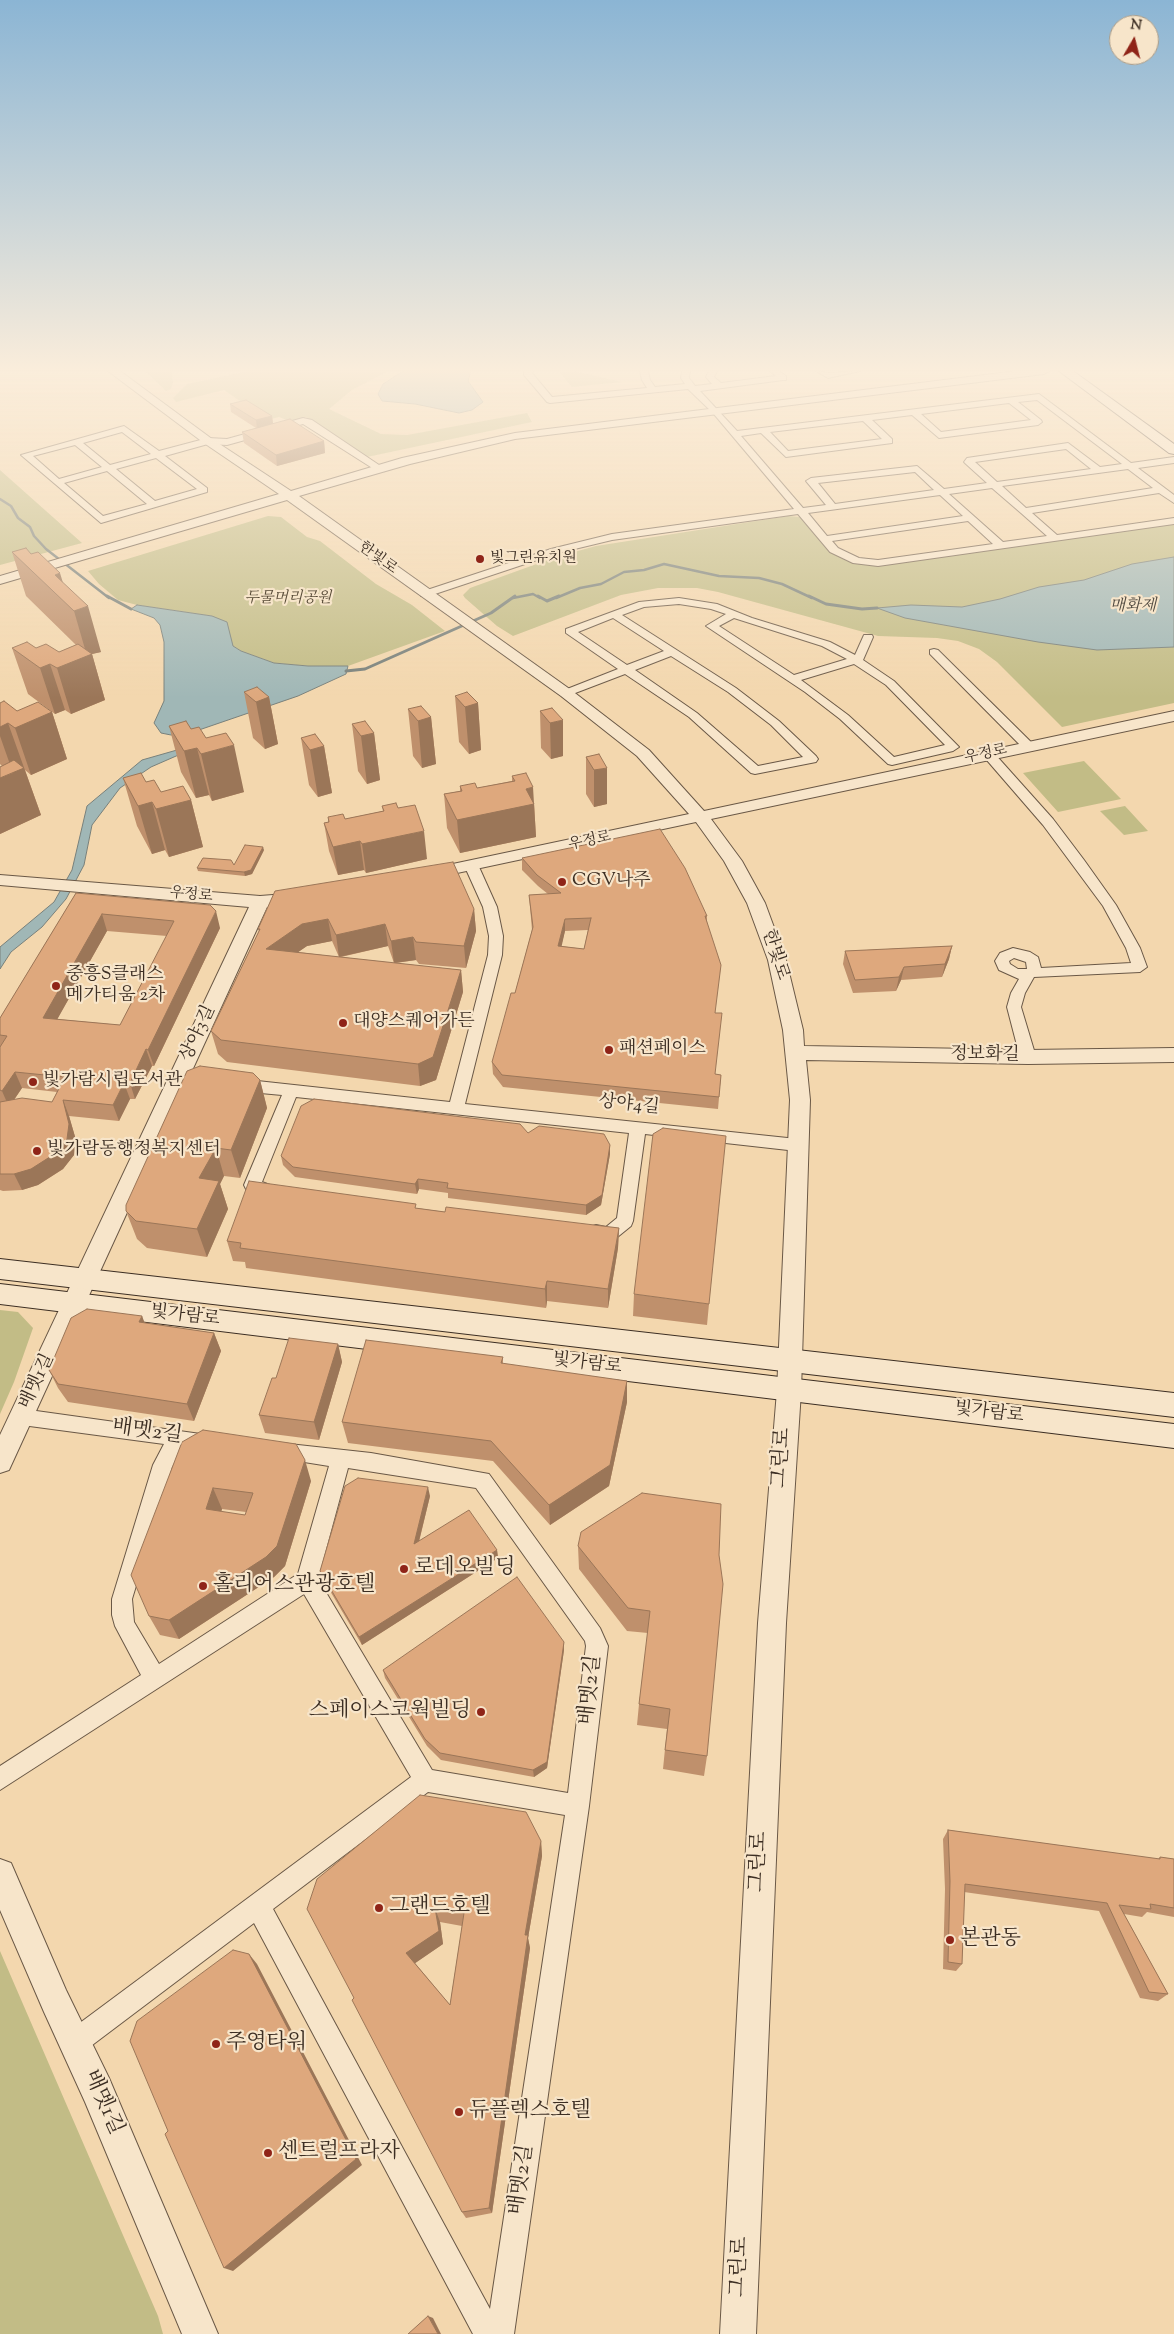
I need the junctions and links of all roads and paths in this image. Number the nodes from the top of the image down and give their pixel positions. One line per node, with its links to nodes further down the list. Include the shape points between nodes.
1 (55, 480): 13 (street)
2 (65, 480): 13 (street)
3 (124, 480): 19 (street)
4 (191, 480): 19 (street, via 204,490)
5 (266, 480): 17 (street, 한빛로)
6 (344, 480): 17 (street)
7 (773, 480): 21 (street)
8 (819, 480): 20 (street, via 811,481)
9 (929, 480): 16 (street)
10 (989, 480): 14 (street)
11 (1024, 480): 14 (street)
12 (1148, 480): 15 (street)
13 (57, 482): 19 (street, via 101,520)
14 (993, 484): 16 (street); 22 (street)
15 (1161, 490): 18 (street); 22 (street)
16 (941, 491): 20 (street); 23 (street)
17 (290, 496): 28 (street); 29 (street, 한빛로)
18 (1174, 500)
19 (154, 504)
20 (832, 506): 21 (street)
21 (799, 510): 26 (street); 29 (street, via 592,541 533,557)
22 (1024, 510): 25 (street)
23 (971, 518): 26 (street); 27 (street)
24 (1174, 521): 25 (street)
25 (1055, 538): 27 (street)
26 (824, 539): 27 (street, via 845,557 868,563)
27 (1001, 546)
28 (0, 580)
29 (425, 594): 38 (street, 한빛로)
30 (614, 614): 31 (street, via 643,604 679,601 702,603); 33 (street); 36 (street, via 570,630)
31 (734, 614): 35 (street, via 826,644); 37 (street, via 711,626)
32 (868, 637): 35 (street)
33 (673, 651): 36 (street); 36 (street, via 753,705 812,759 755,770 693,715)
34 (934, 652): 40 (street)
35 (856, 660): 37 (street); 37 (street, via 890,683 953,747 892,761 844,717)
36 (628, 669): 38 (street)
37 (793, 679)
38 (566, 693): 42 (street, 한빛로, via 643,753)
39 (1174, 716): 40 (street, 우정로)
40 (1028, 746): 41 (street, 우정로)
41 (989, 755): 42 (street, 우정로); 50 (street, via 1048,822 1109,905 1133,948 1140,968 1031,974 1018,993 1014,1007)
42 (701, 818): 43 (street, 우정로); 48 (street, 한빛로, via 733,861 756,903 778,960)
43 (472, 867): 44 (street, 우정로); 53 (street, via 490,907 496,936 490,974)
44 (414, 877)
45 (0, 880): 47 (street, 우정로)
46 (318, 895): 47 (street, 우정로)
47 (260, 902): 59 (street, 상야3길, via 189,1077)
48 (796, 1053): 50 (street, 정보화길); 55 (street, 한빛로, via 800,1100)
49 (1174, 1055): 50 (street, 정보화길)
50 (1028, 1057)
51 (225, 1083): 52 (street, 상야4길)
52 (291, 1091): 53 (street, 상야4길); 56 (street, via 252,1185 265,1191)
53 (456, 1108): 54 (street, 상야4길)
54 (638, 1127): 55 (street, 상야4길); 57 (street, via 625,1221 609,1234)
55 (797, 1145): 61 (street, 한빛로)
56 (284, 1193)
57 (580, 1230)
58 (0, 1269): 59 (main road, 빛가람로)
59 (80, 1291): 60 (main road, 빛가람로); 61 (main road, 빛가람로); 62 (main road, 빛가람로); 64 (street, 배멧1길)
60 (0, 1294)
61 (790, 1360): 62 (street, 한빛로); 63 (main road, 빛가람로)
62 (789, 1391): 65 (main road, 빛가람로); 82 (street, 그린로, via 772,1623)
63 (1174, 1405)
64 (22, 1417): 66 (street, 배멧2길); 70 (street, 배멧1길)
65 (1174, 1436)
66 (178, 1438): 67 (street, 배멧2길); 72 (street, via 163,1465 122,1599 126,1626)
67 (226, 1444)
68 (264, 1449): 69 (street, 배멧2길)
69 (341, 1458): 71 (street); 75 (street, 배멧2길, via 482,1480 593,1635 597,1646 596,1664)
70 (0, 1462)
71 (307, 1580): 72 (street); 74 (street)
72 (155, 1678): 73 (street)
73 (0, 1780)
74 (424, 1780): 75 (street); 77 (street)
75 (578, 1806): 81 (street, 배멧2길)
76 (0, 1874): 78 (street, 배멧1길)
77 (258, 1905): 78 (street); 80 (street)
78 (74, 2043): 79 (street, 배멧1길)
79 (200, 2334)
80 (488, 2334)
81 (500, 2334)
82 (738, 2334)

